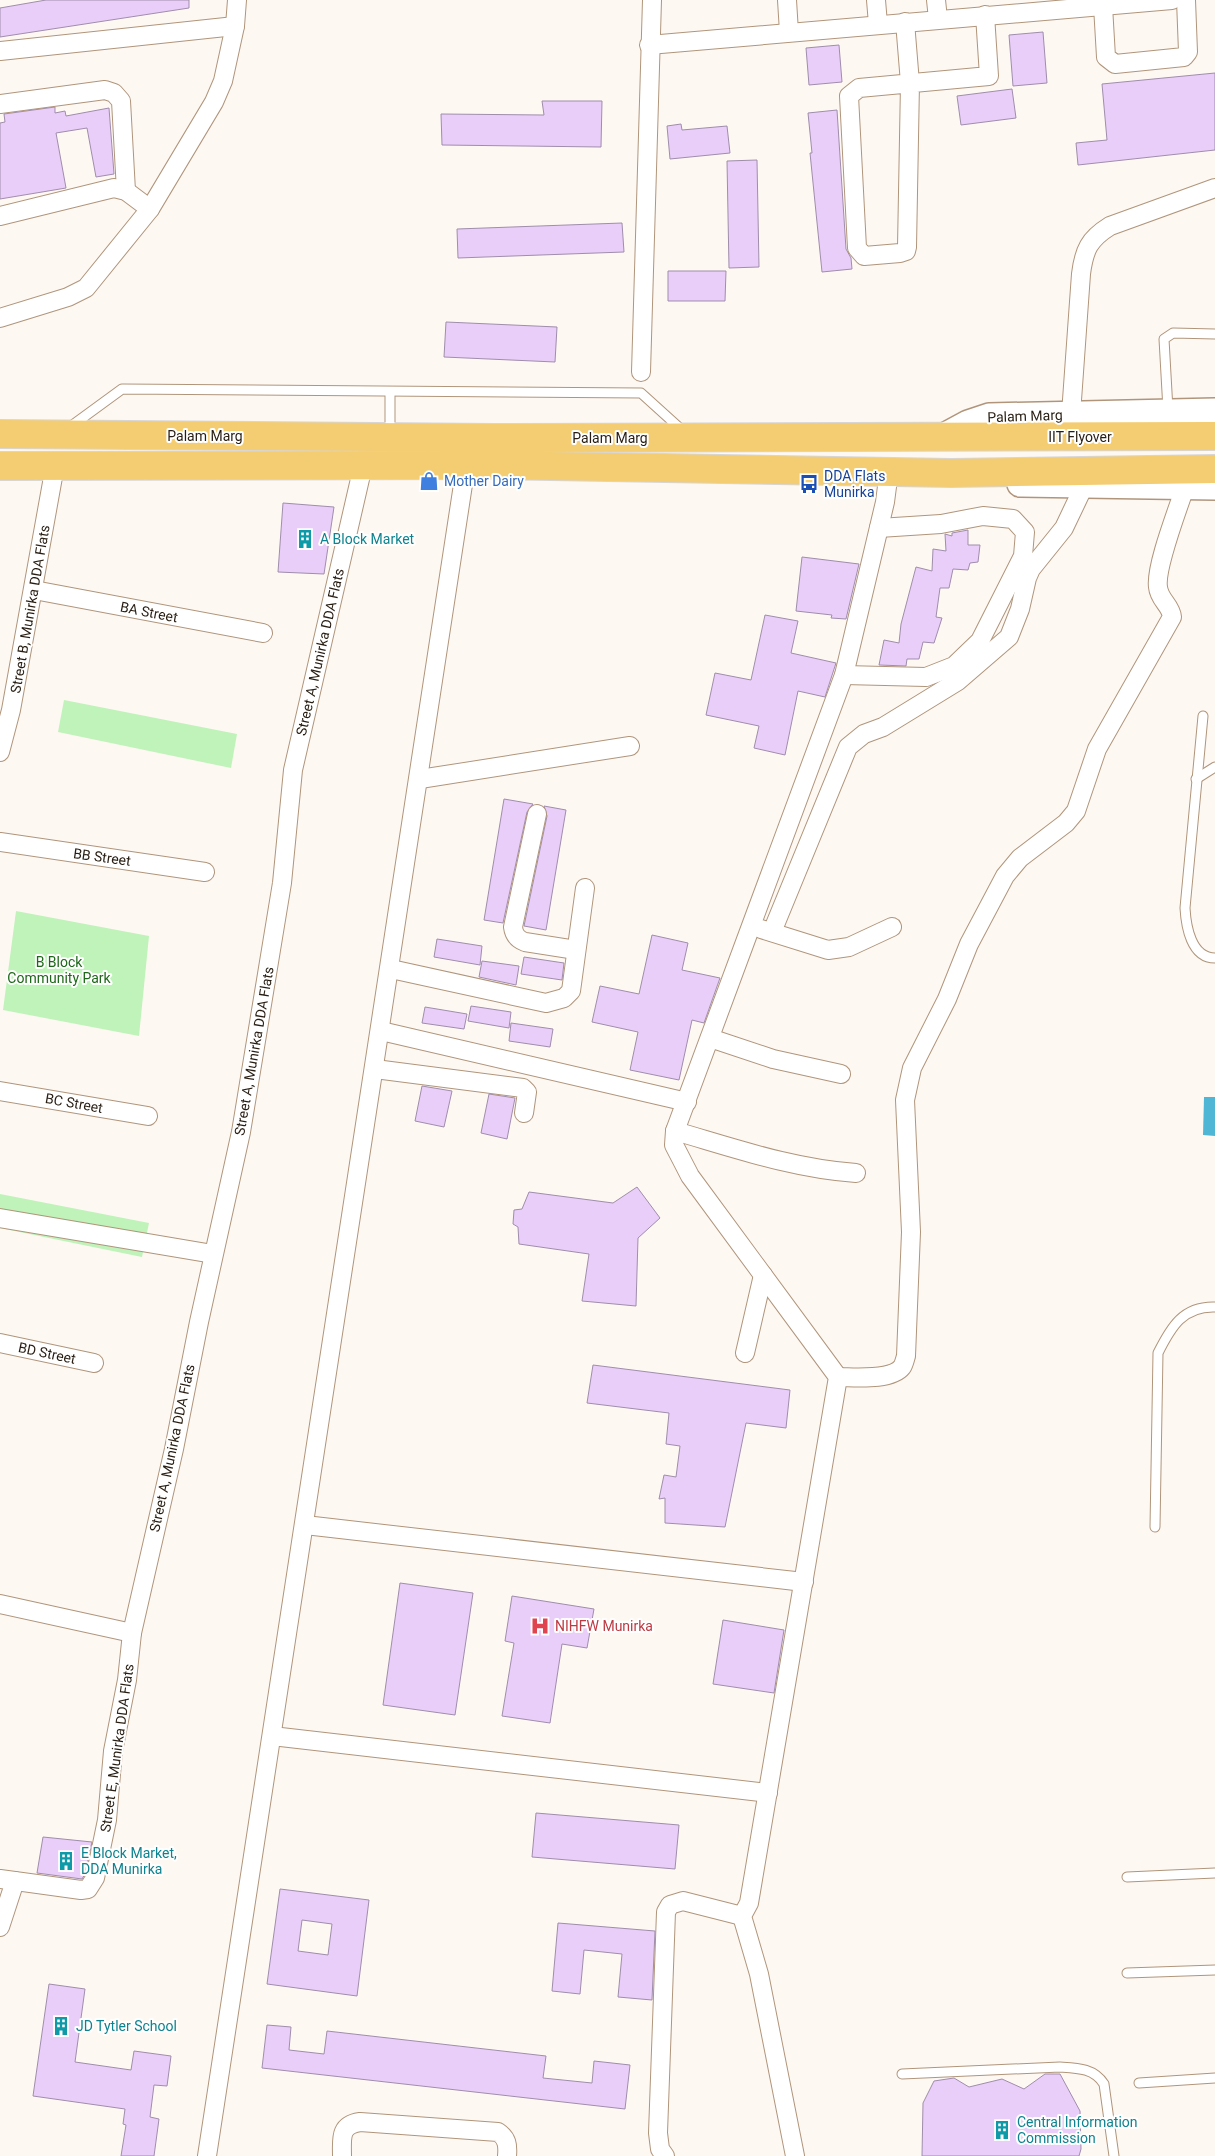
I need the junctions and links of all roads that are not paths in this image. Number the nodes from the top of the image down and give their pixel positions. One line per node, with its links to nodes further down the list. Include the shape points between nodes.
1 (238, 0): 14 (street)
2 (652, 0): 16 (street)
3 (787, 0): 15 (street)
4 (876, 0): 13 (street)
5 (936, 0): 11 (street)
6 (1164, 0): 9 (street)
7 (1186, 0): 9 (street, via 1188,52 1184,57 1114,64 1106,57)
8 (1070, 4): 9 (street); 10 (street)
9 (1103, 6)
10 (985, 16): 11 (street); 18 (street, via 989,76)
11 (938, 19): 12 (street)
12 (905, 22): 13 (street); 18 (street)
13 (878, 24): 15 (street)
14 (235, 26): 17 (street); 22 (street, via 228,63 214,102)
15 (789, 32): 16 (street)
16 (649, 45): 26 (street)
17 (0, 51)
18 (910, 83): 18 (street, via 907,250 864,256 857,248 849,96 860,88)
19 (0, 104): 21 (street, via 105,90 114,93 121,101)
20 (1215, 188): 30 (street, via 1110,226 1096,235 1090,244 1081,274)
21 (126, 191): 22 (street); 23 (street, via 114,188)
22 (150, 209): 24 (street, via 86,288 68,297)
23 (0, 216)
24 (0, 318)
25 (1215, 334): 29 (lane, via 1172,333 1164,340)
26 (641, 372)
27 (390, 392): 32 (lane, via 122,389); 35 (lane); 36 (lane, via 641,393)
28 (1215, 411): 29 (main road, Palam Marg)
29 (1168, 412): 30 (main road, Palam Marg)
30 (1071, 414): 33 (main road, Palam Marg, via 989,416)
31 (0, 434): 32 (main road, Palam Marg)
32 (57, 436): 35 (main road, Palam Marg)
33 (944, 436): 34 (main road, IIT Flyover); 36 (main road, Palam Marg)
34 (1215, 436)
35 (390, 437): 36 (main road, Palam Marg)
36 (691, 437)
37 (0, 466): 38 (main road, Palam Marg)
38 (55, 466): 39 (main road, Palam Marg); 48 (street, Street B, Munirka DDA Flats)
39 (363, 466): 40 (main road, Palam Marg); 78 (street, Street A, Munirka DDA Flats, via 293,770 282,883 241,1132)
40 (466, 466): 42 (main road, Palam Marg); 55 (street)
41 (1215, 469): 43 (main road)
42 (889, 471): 43 (main road, Palam Marg); 47 (street)
43 (951, 474): 44 (main road, Palam Marg, via 989,484)
44 (1084, 486): 45 (main road, Palam Marg); 63 (street, via 1064,528 1027,578 1009,637 958,681 890,723 864,734 848,748)
45 (1185, 487): 46 (main road, Palam Marg); 84 (street, via 1158,574 1159,593 1172,609 1172,617 1097,749 1076,811 1066,823 1020,858 1005,876 969,944 947,999 912,1068 906,1100 911,1232 906,1356 901,1368 892,1374)
46 (1215, 487)
47 (879, 528): 50 (street); 50 (street, via 941,524 983,516 1013,518 1025,532 1023,556 980,642 954,666 926,677)
48 (34, 590): 49 (street, BA Street); 53 (street, Street B, Munirka DDA Flats)
49 (263, 634)
50 (844, 675): 61 (street)
51 (1203, 716): 56 (lane)
52 (630, 746): 55 (street)
53 (0, 752)
54 (1215, 767): 56 (lane)
55 (420, 779): 66 (street)
56 (1196, 779): 65 (lane, via 1184,908 1186,927 1200,953)
57 (537, 814): 64 (street, via 514,933 525,942)
58 (0, 842): 59 (street, BB Street)
59 (205, 872)
60 (585, 888): 64 (street)
61 (752, 926): 63 (street); 68 (street)
62 (892, 927): 63 (street, via 838,950 828,950)
63 (772, 932)
64 (576, 950): 66 (street, via 570,991 555,1002)
65 (1215, 958)
66 (391, 969): 67 (street)
67 (381, 1031): 69 (street); 72 (street)
68 (710, 1038): 70 (street, via 772,1060); 72 (street)
69 (375, 1069): 73 (street, via 523,1088 527,1092); 85 (street)
70 (841, 1074)
71 (0, 1091): 74 (street, BC Street)
72 (687, 1102): 75 (street)
73 (524, 1113)
74 (148, 1116)
75 (674, 1131): 76 (street, via 783,1162); 79 (street, via 674,1145 679,1158)
76 (856, 1173)
77 (0, 1218): 78 (street)
78 (213, 1254): 89 (street, Street A, Munirka DDA Flats, via 174,1449)
79 (762, 1274): 82 (street); 84 (street)
80 (1215, 1307): 86 (lane, via 1200,1306 1187,1313 1169,1332 1158,1353)
81 (0, 1343): 83 (street, BD Street)
82 (745, 1352)
83 (94, 1363)
84 (838, 1377): 87 (street)
85 (305, 1524): 87 (street); 90 (street)
86 (1155, 1527)
87 (804, 1582): 91 (street)
88 (0, 1604): 89 (street)
89 (132, 1634): 94 (street, Street E, Munirka DDA Flats, via 113,1751 107,1820 93,1884 81,1890)
90 (272, 1736): 91 (street); 102 (street)
91 (768, 1793): 95 (street, via 749,1904)
92 (1215, 1873): 93 (lane)
93 (1127, 1877)
94 (8, 1880): 96 (street)
95 (742, 1916): 105 (street, via 683,1901 670,1905 666,1912 658,2133); 106 (street, via 759,1974)
96 (0, 1927)
97 (1215, 1970): 98 (lane)
98 (1127, 1973)
99 (902, 2074): 107 (lane, via 1060,2067 1089,2071 1099,2076 1104,2084)
100 (1215, 2078): 101 (lane)
101 (1139, 2083)
102 (207, 2156)
103 (342, 2156): 104 (street, via 342,2136 346,2127 360,2122 498,2132 507,2142)
104 (507, 2156)
105 (664, 2156)
106 (795, 2156)
107 (1114, 2156)

